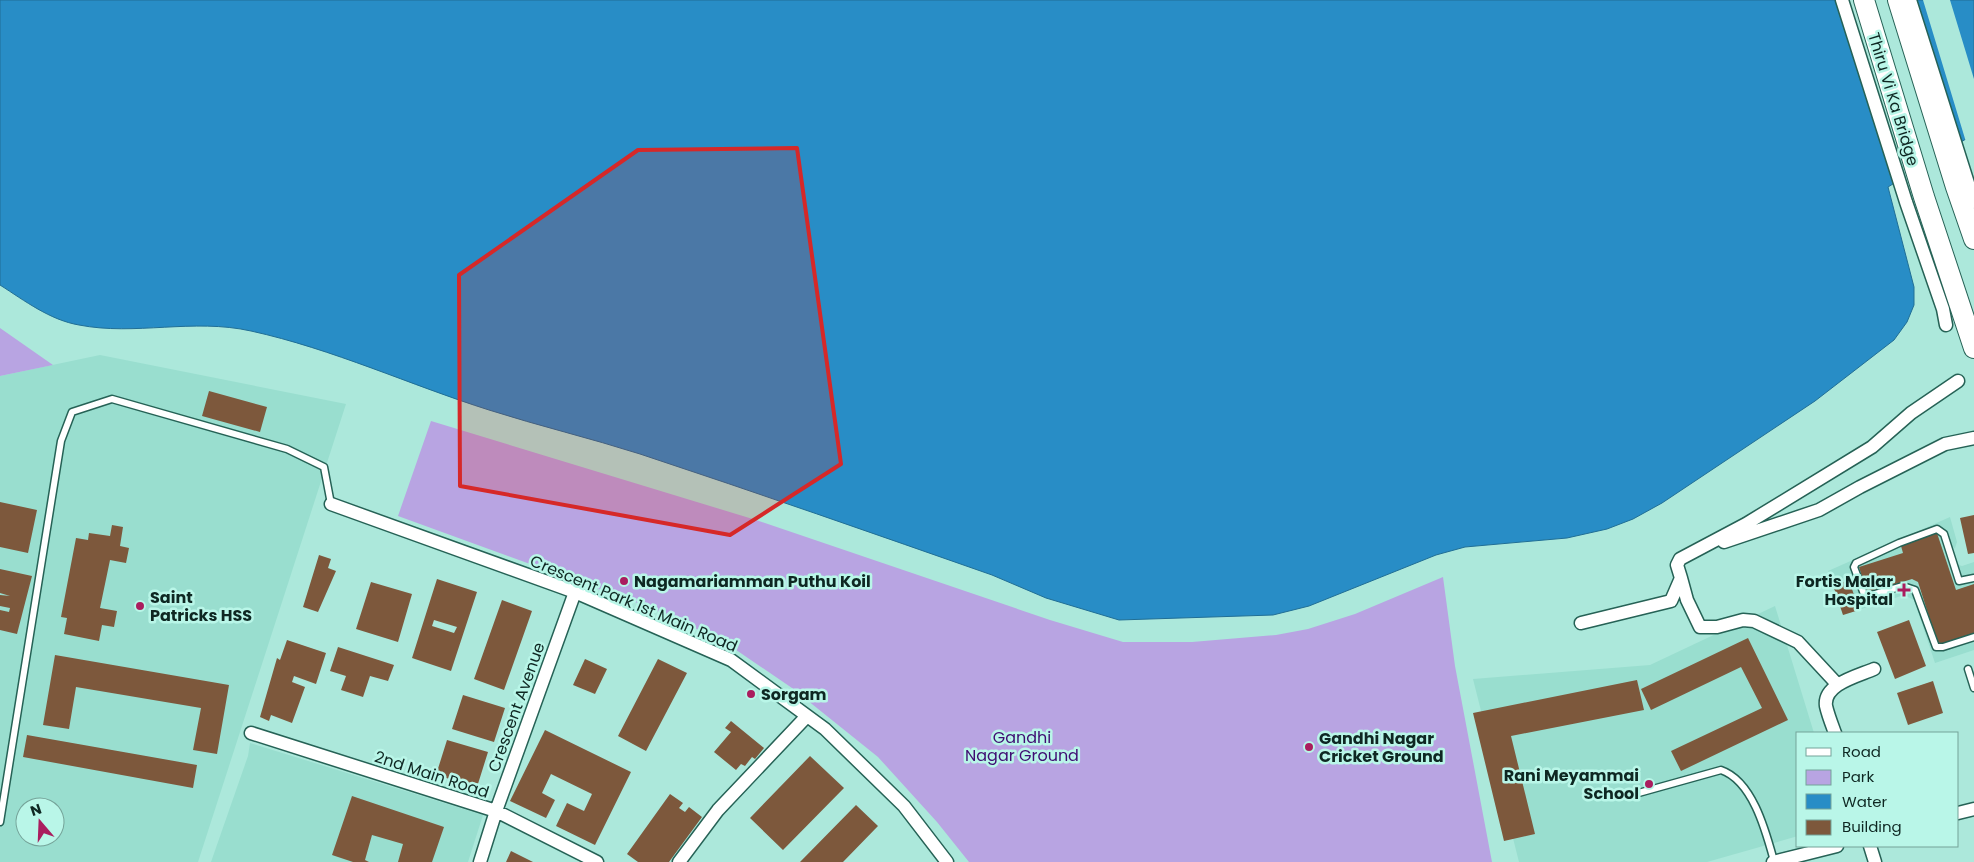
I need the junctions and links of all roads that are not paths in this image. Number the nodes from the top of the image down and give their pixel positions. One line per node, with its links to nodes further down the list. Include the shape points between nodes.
1 (1842, 0): 6 (street)
2 (1864, 0): 6 (main road, Thiru Vi Ka Bridge)
3 (1898, 0): 5 (main road, Thiru Vi Ka Bridge)
4 (1910, 0): 5 (street)
5 (1961, 186): 7 (street); 8 (main road, Thiru Vi Ka Bridge)
6 (1915, 200): 9 (street); 10 (main road, Thiru Vi Ka Bridge)
7 (1974, 202)
8 (1974, 239)
9 (1946, 325)
10 (1974, 348)
11 (1958, 381): 14 (street, via 1911,413 1872,446 1746,524)
12 (1974, 438): 14 (street, via 1946,444 1819,510)
13 (331, 504): 17 (street, Crescent Park 1st Main Road); 31 (lane, via 324,467 287,449 112,398 72,412 61,442)
14 (1680, 559): 15 (street, via 1677,565)
15 (1681, 578): 18 (street, via 1671,600); 22 (street, via 1700,627 1754,621 1798,642)
16 (1974, 578): 19 (lane, via 1959,581 1944,534 1937,529 1899,543 1854,567 1865,597 1903,586 1915,590 1936,647)
17 (575, 592): 24 (street, Crescent Park 1st Main Road, via 731,660); 29 (street, Crescent Avenue)
18 (1581, 623)
19 (1974, 637)
20 (1874, 669): 22 (street)
21 (1968, 669): 23 (lane)
22 (1837, 684): 25 (street, via 1828,695 1826,705)
23 (1974, 688)
24 (807, 716): 36 (street, via 718,810); 37 (street, Crescent Park 1st Main Road, via 904,806)
25 (1835, 732)
26 (251, 733): 29 (street, 2nd Main Road)
27 (1635, 794): 38 (lane, via 1721,770 1728,772 1752,799 1764,824)
28 (1974, 809): 30 (street)
29 (496, 811): 34 (street, Crescent Avenue); 35 (street, 2nd Main Road)
30 (1959, 814)
31 (0, 822)
32 (1834, 847): 38 (street)
33 (1870, 847): 39 (street)
34 (480, 862)
35 (597, 862)
36 (679, 862)
37 (947, 862)
38 (1774, 862)
39 (1875, 862)

